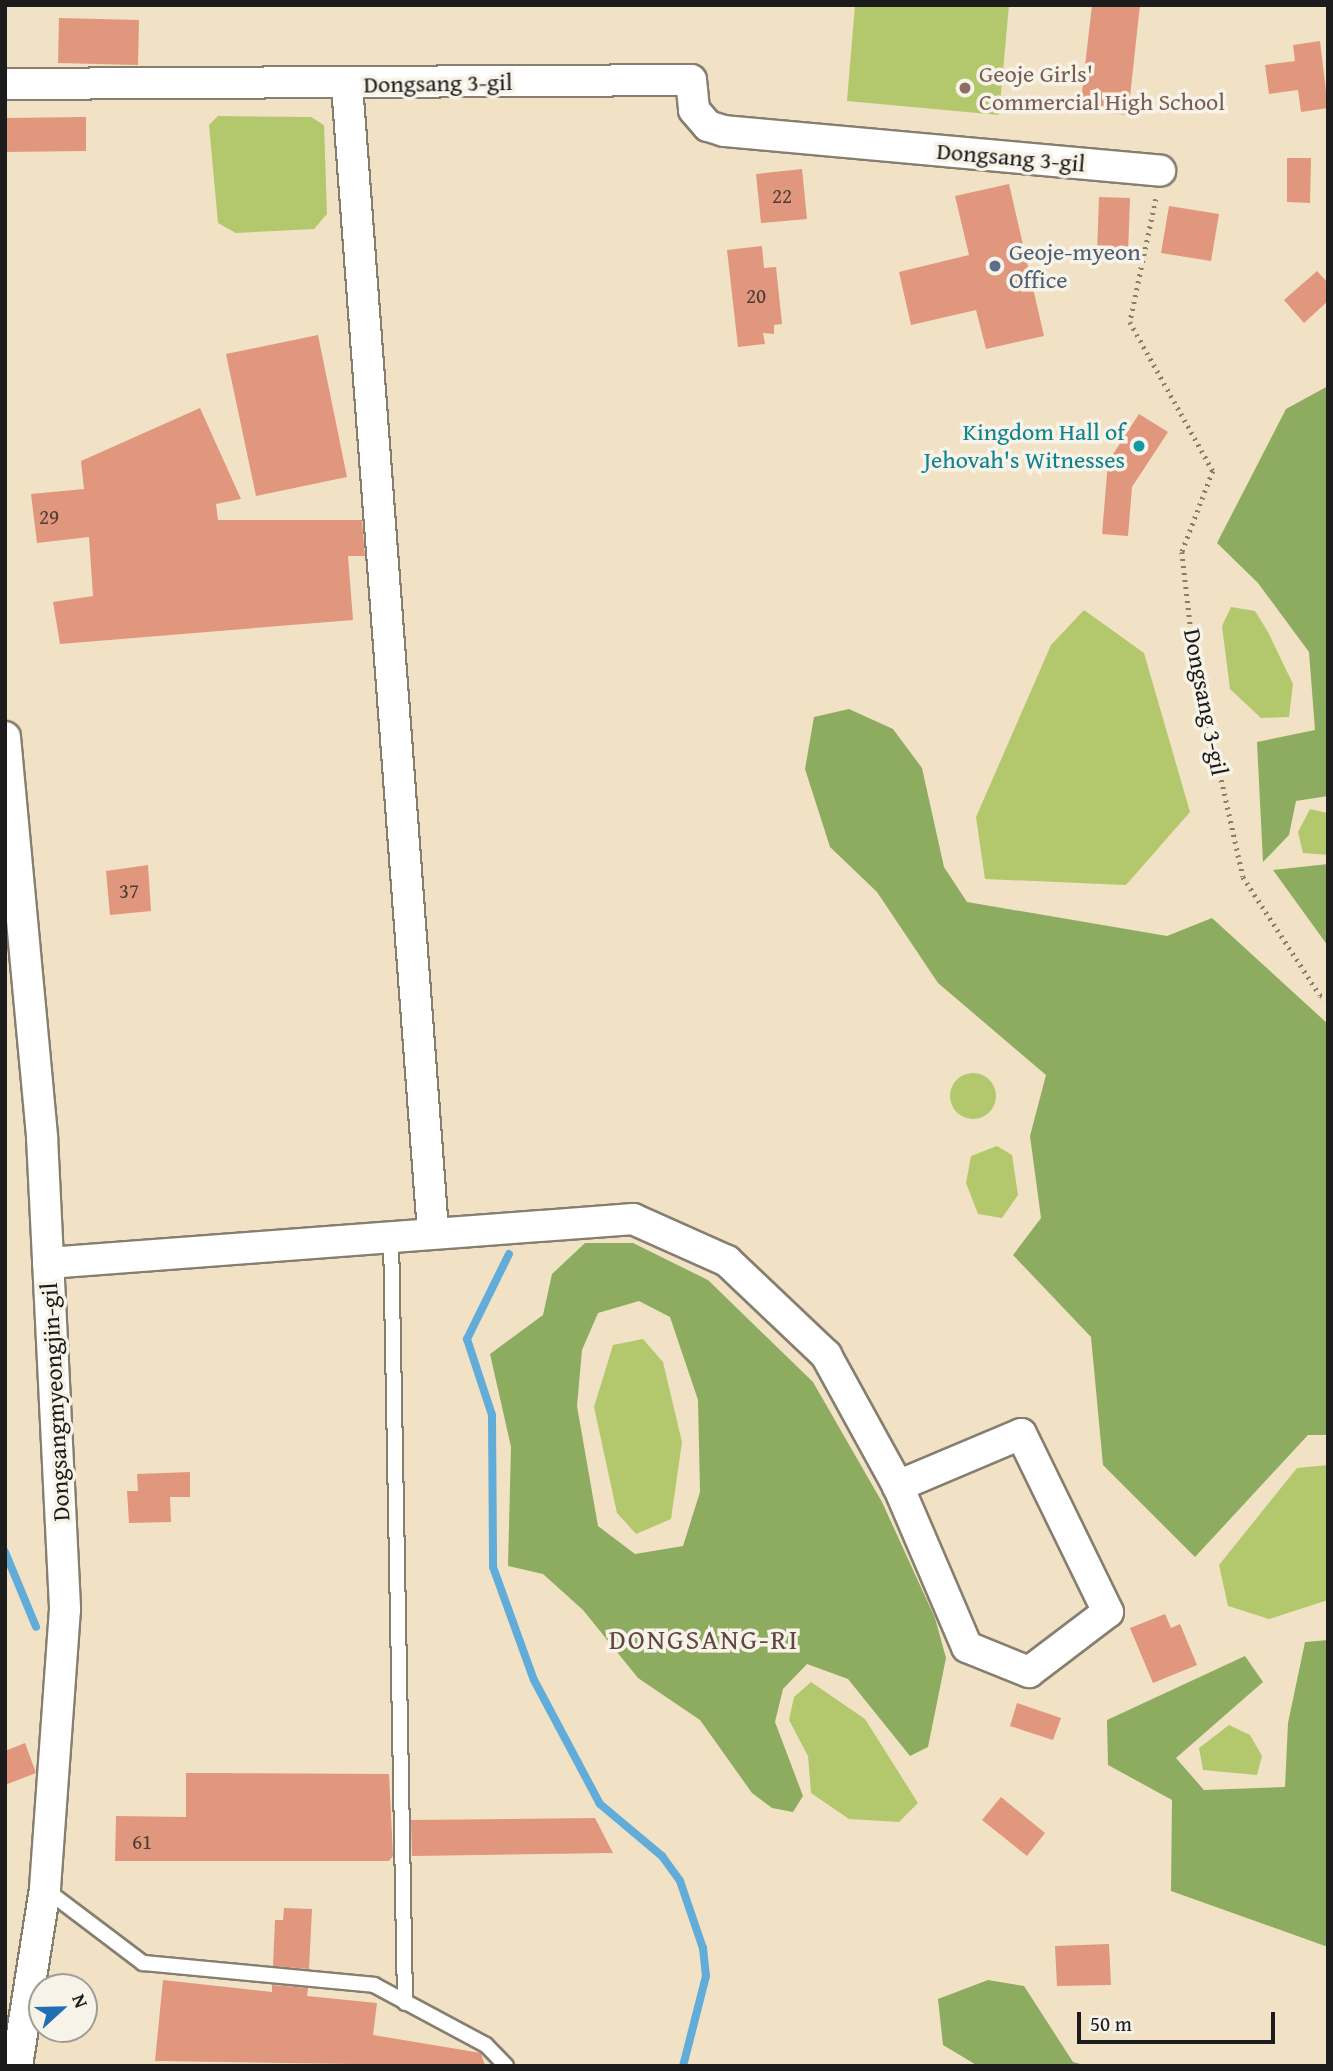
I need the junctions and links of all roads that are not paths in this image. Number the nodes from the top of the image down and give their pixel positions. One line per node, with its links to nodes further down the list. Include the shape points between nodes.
1 (5, 84): 2 (street, Dongsang 3-gil)
2 (347, 85): 3 (street, Dongsang 3-gil, via 691,80 694,110 708,126 724,131); 5 (street)
3 (1160, 171)
4 (5, 737): 7 (street, Dongsangmyeongjin-gil)
5 (433, 1231): 6 (street); 8 (street, via 633,1219 727,1261 826,1355)
6 (391, 1234): 7 (street); 10 (lane)
7 (48, 1263): 9 (street, Dongsangmyeongjin-gil, via 65,1609)
8 (898, 1486): 8 (street, via 1021,1434 1108,1612 1029,1672 967,1647)
9 (45, 1889): 10 (lane, via 143,1963 374,1984); 11 (street, Dongsangmyeongjin-gil)
10 (405, 2003): 12 (lane, via 486,2045)
11 (17, 2066)
12 (506, 2066)

